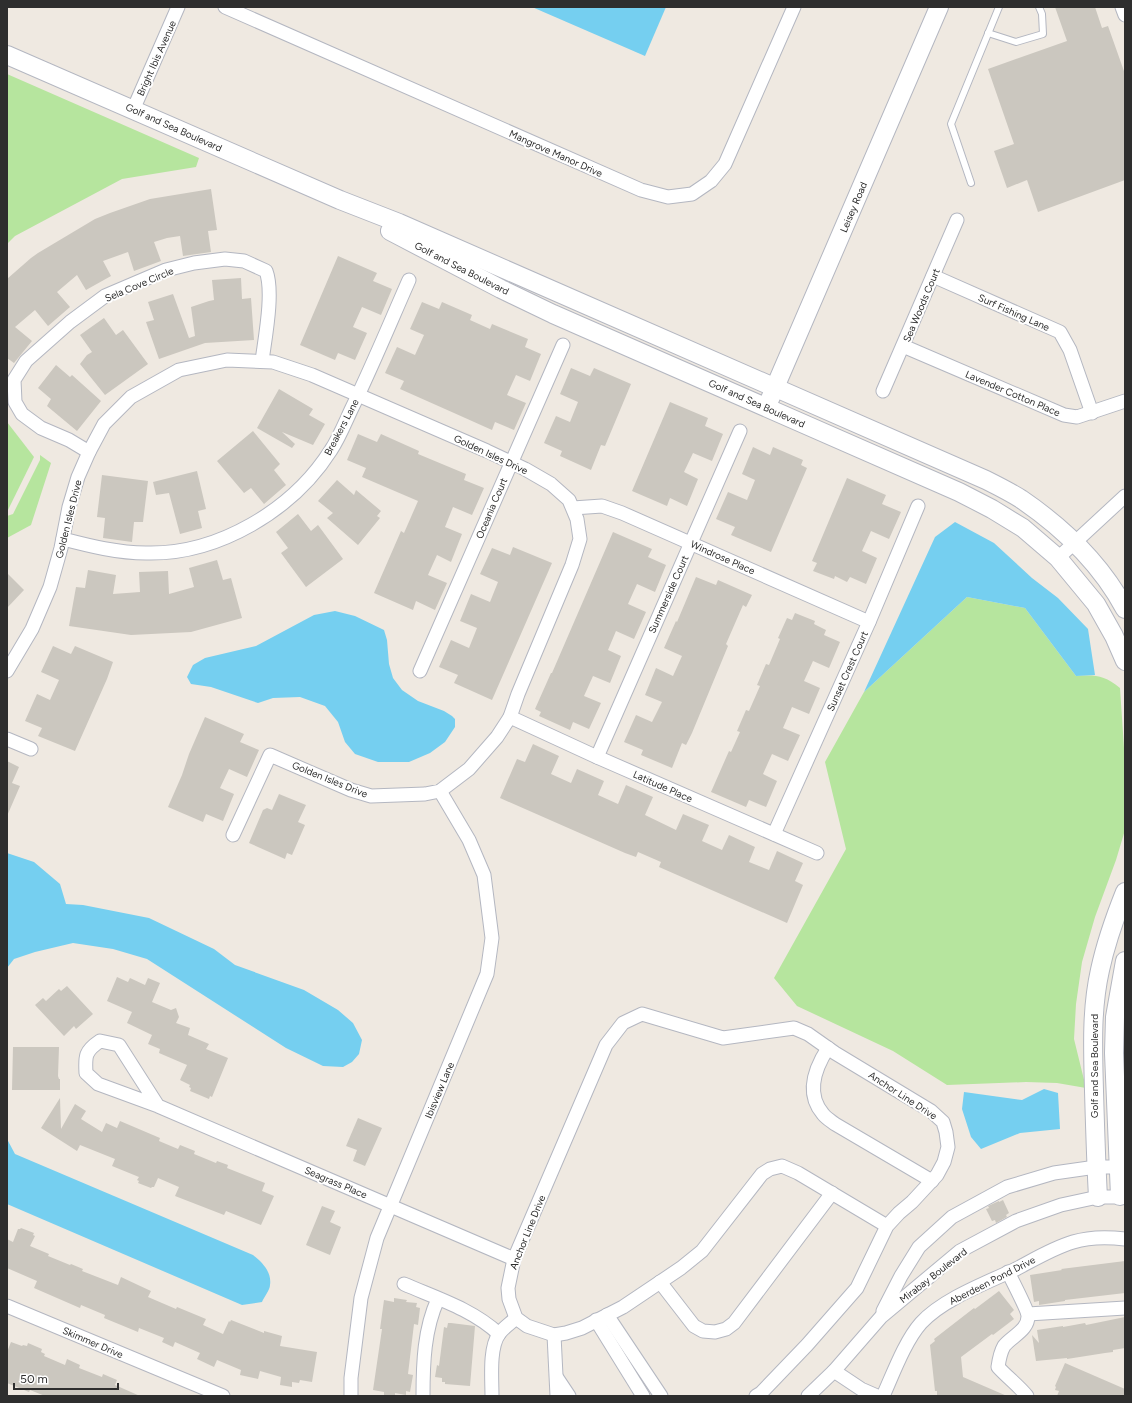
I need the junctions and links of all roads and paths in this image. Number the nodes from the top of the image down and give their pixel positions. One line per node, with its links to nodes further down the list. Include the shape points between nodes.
1 (178, 7): 11 (street, Bright Ibis Avenue)
2 (225, 7): 3 (street, Mangrove Manor Drive, via 641,190 668,197 692,194 711,181 725,164)
3 (794, 7)
4 (939, 7): 20 (street, Leisey Road)
5 (999, 7): 9 (lane)
6 (1039, 7): 9 (lane, via 1043,34 1016,42)
7 (1122, 7): 8 (street)
8 (1125, 15)
9 (988, 34): 12 (lane, via 951,124)
10 (7, 55): 11 (street, Golf and Sea Boulevard)
11 (133, 110): 13 (street, Golf and Sea Boulevard)
12 (971, 183)
13 (340, 200): 20 (street, Golf and Sea Boulevard, via 399,223); 24 (street, Golf and Sea Boulevard, via 394,233 501,289)
14 (957, 220): 15 (street, Sea Woods Court)
15 (933, 276): 18 (street, Sea Woods Court); 25 (street, Surf Fishing Lane, via 1060,332 1070,350)
16 (409, 280): 22 (street, Breakers Lane)
17 (563, 345): 28 (street, Oceania Court)
18 (903, 346): 21 (street, Sea Woods Court); 25 (street, Lavender Cotton Place, via 1064,415 1077,417)
19 (262, 362): 22 (street, Golden Isles Drive, via 273,362 312,374); 27 (street, Golden Isles Drive, via 227,360 179,370 131,397 104,424); 27 (street, Sela Cove Circle, via 269,310 269,278 266,271 244,261 194,263 166,270 105,296 70,322 26,361 14,380 15,402 22,414 41,428 69,440)
20 (775, 388): 24 (street, Leisey Road); 34 (street, Golf and Sea Boulevard, via 986,480 1020,498)
21 (883, 391)
22 (359, 394): 28 (street, Golden Isles Drive); 32 (street, Breakers Lane, via 332,450 297,491 254,524 211,542 174,552 113,551)
23 (1125, 401): 25 (street, Lavender Cotton Place)
24 (767, 407): 35 (street, Golf and Sea Boulevard, via 992,509 1023,528)
25 (1092, 413)
26 (740, 431): 33 (street, Summerside Court)
27 (88, 452): 32 (street, Golden Isles Drive, via 69,507)
28 (511, 462): 31 (street, Golden Isles Drive, via 551,484); 40 (street, Oceania Court)
29 (1125, 496): 34 (street)
30 (918, 506): 37 (street, Sunset Crest Court)
31 (574, 508): 33 (street, Windrose Place, via 602,506); 41 (street, Golden Isles Drive, via 580,539 572,565)
32 (63, 539): 39 (street, Golden Isles Drive, via 50,587 32,629)
33 (691, 543): 37 (street, Windrose Place); 44 (street, Summerside Court)
34 (1074, 543): 35 (street); 36 (street, Golf and Sea Boulevard, via 1117,594)
35 (1058, 558): 38 (street, Golf and Sea Boulevard, via 1096,604)
36 (1125, 608)
37 (869, 622): 46 (street, Sunset Crest Court)
38 (1125, 661)
39 (7, 671)
40 (420, 672)
41 (510, 717): 44 (street, Latitude Place); 45 (street, Golden Isles Drive, via 497,737 469,768)
42 (7, 739): 43 (street)
43 (31, 749)
44 (596, 757): 46 (street, Latitude Place)
45 (440, 791): 47 (street, Golden Isles Drive, via 418,795 371,796 270,755); 59 (street, Ibisview Lane, via 469,840 484,875 492,938 487,974)
46 (774, 834): 48 (street, Latitude Place)
47 (233, 835)
48 (817, 853)
49 (1125, 892): 53 (street, Golf and Sea Boulevard, via 1107,938 1099,971 1094,1012)
50 (1125, 961): 54 (street, Golf and Sea Boulevard, via 1115,1017 1114,1053)
51 (828, 1048): 55 (street, via 820,1061 813,1082 813,1093 823,1115); 55 (street, Anchor Line Drive, via 931,1111 943,1122 948,1147 944,1162); 62 (street, Anchor Line Drive, via 794,1028 724,1038 642,1014 623,1023 606,1045)
52 (158, 1106): 52 (street, Seagrass Place, via 119,1045 100,1041 91,1047 85,1058 86,1073 98,1084); 59 (street, Seagrass Place)
53 (1096, 1167): 54 (street, Mirabay Boulevard); 57 (street, Golf and Sea Boulevard); 71 (street, Mirabay Boulevard, via 1054,1174 1007,1187 952,1217 919,1247)
54 (1122, 1167): 58 (street, Golf and Sea Boulevard)
55 (932, 1181): 60 (street, Anchor Line Drive)
56 (832, 1193): 60 (street); 64 (street, via 798,1172 782,1166 770,1169 762,1174 702,1251); 64 (street, via 734,1323 726,1329 715,1332 703,1331 694,1326)
57 (1098, 1197): 58 (street, Mirabay Boulevard); 71 (street, Mirabay Boulevard, via 1061,1205 1016,1221 960,1251)
58 (1122, 1197)
59 (391, 1206): 62 (street, Seagrass Place); 78 (street, Ibisview Lane, via 377,1238 361,1298)
60 (887, 1226): 85 (street, Anchor Line Drive, via 857,1288 807,1345)
61 (1125, 1238): 63 (street, Aberdeen Pond Drive, via 1075,1241)
62 (514, 1259): 72 (street, Anchor Line Drive, via 508,1288)
63 (1008, 1272): 69 (street); 88 (street, Aberdeen Pond Drive, via 954,1299 922,1322 910,1336)
64 (660, 1282): 70 (street, via 623,1307)
65 (404, 1284): 66 (street)
66 (438, 1299): 73 (street, via 473,1314); 79 (street, via 428,1332)
67 (7, 1306): 77 (street, Skimmer Drive)
68 (1125, 1308): 69 (street)
69 (1028, 1314): 89 (street, via 1026,1323 1018,1335 1004,1346 998,1367)
70 (601, 1317): 74 (street, via 582,1328); 83 (street); 84 (street)
71 (880, 1317): 75 (street, Mirabay Boulevard)
72 (516, 1318): 73 (street); 74 (street, via 527,1326)
73 (499, 1334): 80 (street, via 492,1361)
74 (554, 1335): 76 (street)
75 (834, 1371): 86 (street, Mirabay Boulevard); 87 (street)
76 (557, 1378): 81 (street); 82 (street)
77 (223, 1396)
78 (351, 1396)
79 (423, 1396)
80 (492, 1396)
81 (557, 1396)
82 (569, 1396)
83 (643, 1396)
84 (661, 1396)
85 (756, 1396)
86 (808, 1396)
87 (877, 1396)
88 (883, 1396)
89 (1027, 1396)

